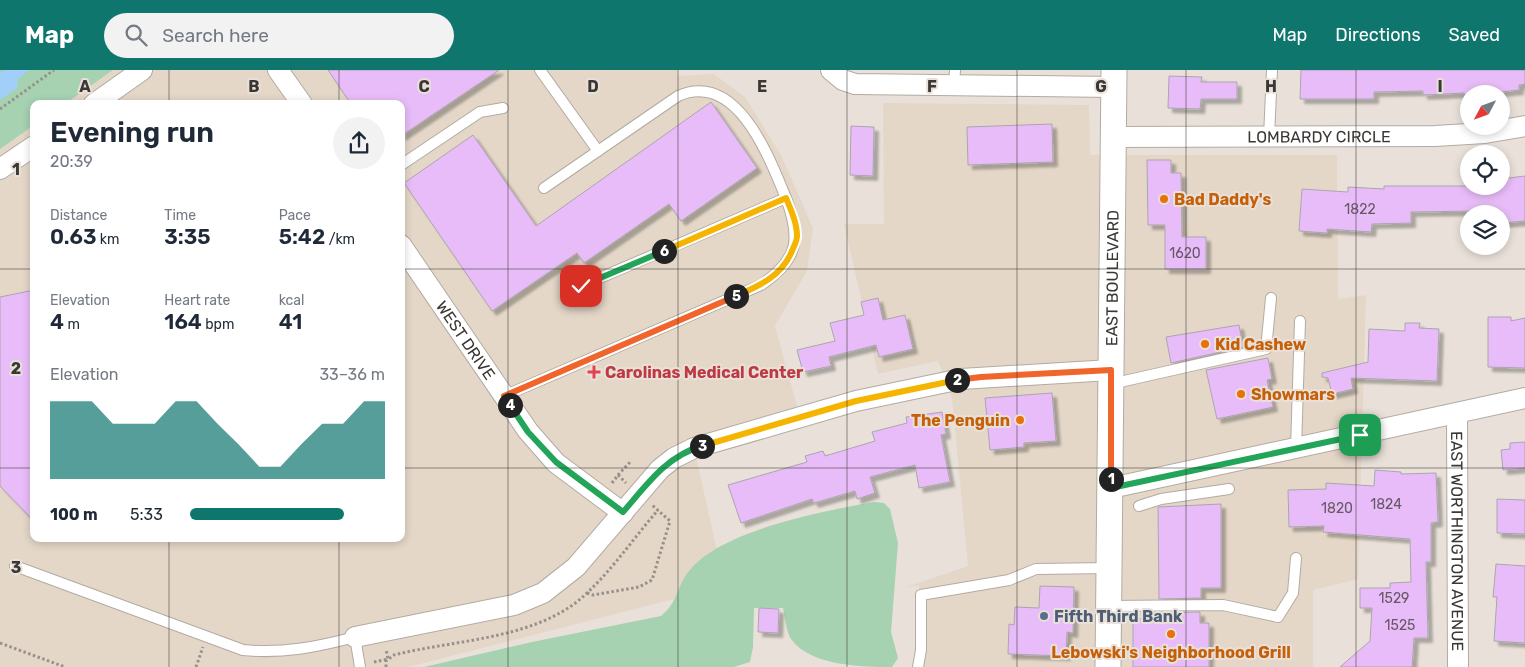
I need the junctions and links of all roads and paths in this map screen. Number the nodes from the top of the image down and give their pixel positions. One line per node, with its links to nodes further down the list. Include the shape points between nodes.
1 (54, 70): 11 (path)
2 (142, 70): 9 (street)
3 (278, 70): 10 (street)
4 (540, 70): 17 (lane)
5 (831, 70): 7 (street, via 843,80 855,84)
6 (1272, 70): 15 (lane)
7 (955, 78): 8 (street)
8 (1113, 78): 14 (street, EAST BOULEVARD)
9 (100, 100)
10 (299, 100)
11 (0, 108)
12 (503, 108): 18 (lane, via 480,112)
13 (1525, 126): 15 (street, LOMBARDY CIRCLE, via 1485,133 1435,136)
14 (1112, 137): 15 (street, LOMBARDY CIRCLE); 26 (street, EAST BOULEVARD)
15 (1269, 137)
16 (30, 149): 19 (street)
17 (598, 151): 20 (lane); 21 (lane, via 688,91 713,89 725,95 750,126 766,152)
18 (405, 162)
19 (0, 169)
20 (544, 188)
21 (786, 198): 23 (lane); 27 (lane, via 797,238 789,259 762,285)
22 (405, 251): 27 (street, WEST DRIVE)
23 (581, 286)
24 (1271, 298): 26 (lane, via 1266,349)
25 (1300, 321): 30 (lane)
26 (1111, 377): 37 (street, EAST BOULEVARD); 41 (street, via 961,379 856,401 694,448 660,469)
27 (504, 396): 41 (street, WEST DRIVE, via 528,432 556,462)
28 (1525, 398): 29 (street)
29 (1457, 413): 30 (street); 57 (street, EAST WORTHINGTON AVENUE)
30 (1296, 449): 37 (street)
31 (631, 461): 32 (path)
32 (618, 475): 34 (path); 35 (path)
33 (605, 478): 34 (path)
34 (612, 483): 36 (path)
35 (628, 484)
36 (608, 487)
37 (1111, 488): 44 (street, EAST BOULEVARD)
38 (1228, 488): 39 (lane)
39 (1139, 506)
40 (658, 510): 45 (path, via 668,518 670,525 652,580 640,587 593,595)
41 (623, 512): 48 (street, via 576,566 543,593 514,605)
42 (1296, 558): 46 (lane, via 1293,593 1278,616 1224,605)
43 (15, 566): 47 (lane)
44 (1110, 568): 46 (street, EAST BOULEVARD); 55 (lane, via 1036,569 1009,580 922,596)
45 (587, 593)
46 (1109, 606): 56 (street, EAST BOULEVARD)
47 (206, 637): 48 (lane, via 243,650 271,653); 53 (path)
48 (355, 637): 54 (lane)
49 (0, 644): 52 (path)
50 (385, 646): 51 (path, via 388,660)
51 (374, 662)
52 (64, 667)
53 (196, 667)
54 (360, 667)
55 (918, 667)
56 (1108, 667)
57 (1458, 667)

